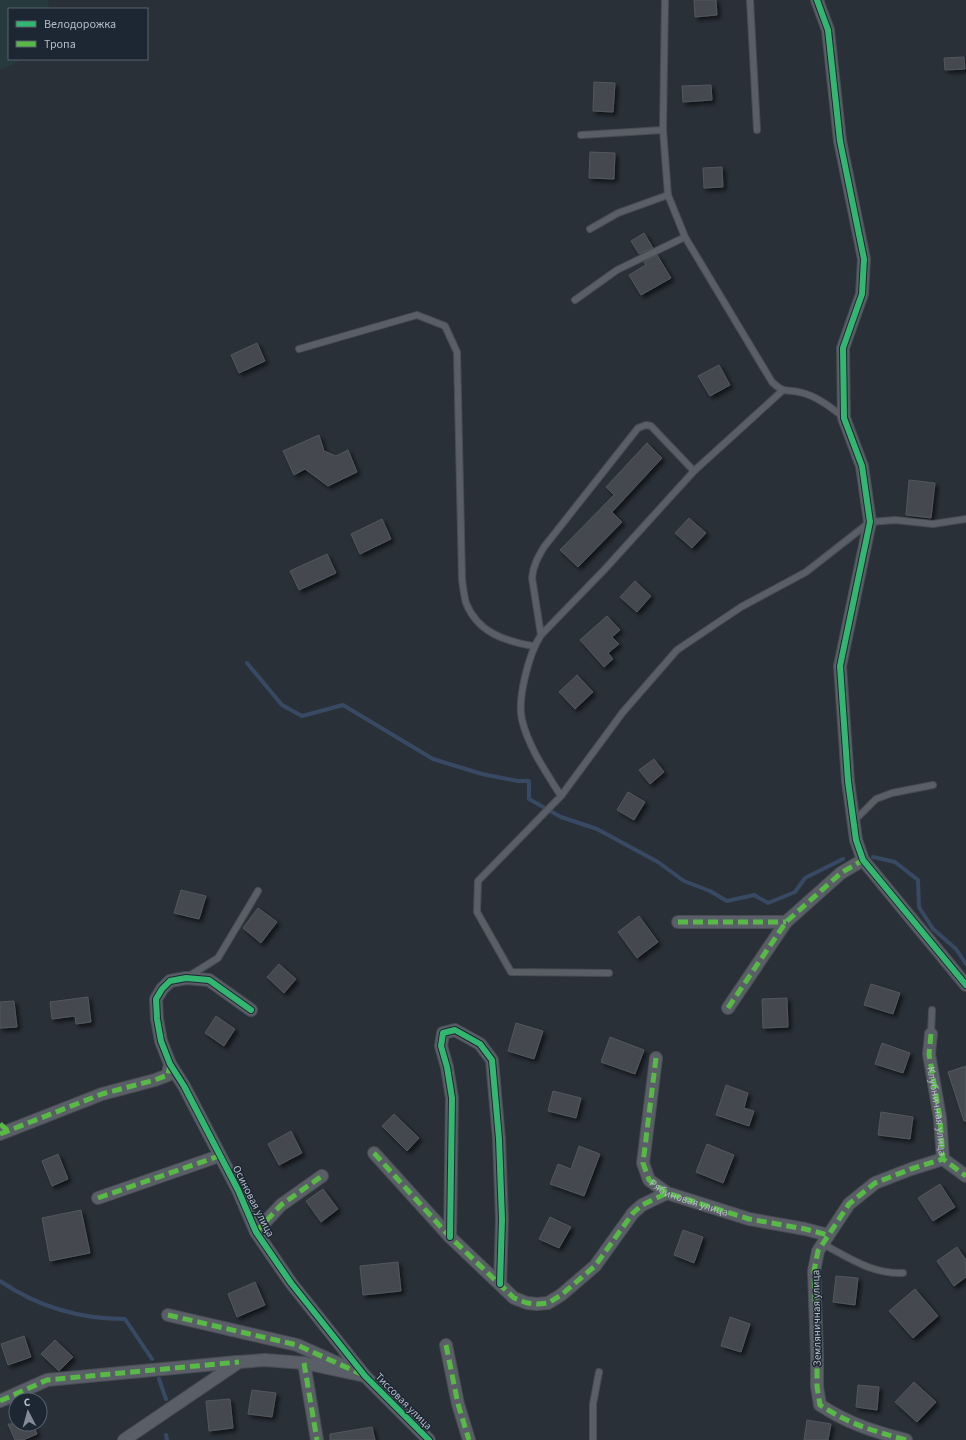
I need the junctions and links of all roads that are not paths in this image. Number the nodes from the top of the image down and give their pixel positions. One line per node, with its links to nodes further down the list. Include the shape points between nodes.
1 (665, 0): 4 (lane)
2 (750, 0): 5 (lane)
3 (817, 0): 13 (street, via 828,30 840,141 864,259 862,294 843,348)
4 (663, 130): 6 (lane); 7 (lane)
5 (757, 130)
6 (582, 135)
7 (668, 195): 8 (lane, via 618,213); 9 (lane)
8 (590, 229)
9 (685, 236): 10 (lane, via 617,270); 12 (lane, via 772,382)
10 (575, 300)
11 (299, 349): 18 (lane, via 417,315 445,326 457,352 462,579 466,602 472,614 489,631 510,642)
12 (782, 391): 13 (lane, via 802,393 823,402); 14 (lane)
13 (844, 418): 16 (street, via 862,466)
14 (694, 471): 17 (lane); 17 (lane, via 651,426 638,428 544,547 532,569)
15 (966, 519): 16 (lane, via 933,524 895,520)
16 (870, 522): 20 (lane, via 806,572 741,606 677,650 623,712); 21 (street, via 840,666 848,781)
17 (541, 635): 18 (lane)
18 (533, 646): 20 (lane, via 523,684 522,719 538,760)
19 (933, 785): 21 (lane, via 892,793 876,799)
20 (561, 796): 26 (lane, via 478,880 477,912 511,972)
21 (854, 821): 22 (street, via 856,840)
22 (863, 860): 25 (street, via 841,873); 28 (street)
23 (258, 891): 27 (lane, via 218,958)
24 (678, 922): 25 (street)
25 (786, 922): 29 (street)
26 (609, 973)
27 (186, 978): 30 (street, via 209,980); 34 (street, Осиновая улица, via 170,981 156,999 161,1041)
28 (966, 986)
29 (728, 1008)
30 (251, 1010)
31 (932, 1010): 32 (lane)
32 (931, 1034): 38 (street, Клубничная улица, via 929,1054 940,1118)
33 (656, 1058): 41 (street, Рябиновая улица, via 643,1163 648,1180)
34 (170, 1064): 35 (street, via 168,1075 102,1094); 37 (street, Осиновая улица, via 184,1086)
35 (2, 1129)
36 (374, 1153): 44 (street)
37 (219, 1156): 42 (street); 43 (street, Осиновая улица, via 238,1190)
38 (943, 1159): 40 (street, Клубничная улица); 45 (street, Земляничная улица, via 910,1169 875,1184 849,1204)
39 (322, 1176): 43 (street, via 281,1205)
40 (966, 1176)
41 (667, 1194): 45 (street, Рябиновая улица, via 749,1219 805,1229); 47 (street, via 642,1205 633,1213 595,1266 561,1296 548,1303 527,1303 514,1298)
42 (98, 1198)
43 (256, 1232): 53 (street, Осиновая улица, via 291,1283)
44 (450, 1237): 47 (street); 47 (street, via 452,1098 447,1067 440,1046 443,1033 455,1030 480,1044 492,1060 499,1139 502,1219)
45 (825, 1239): 46 (lane, via 866,1267 888,1273); 60 (street, Земляничная улица, via 818,1251 814,1271 817,1387 820,1405 841,1419)
46 (902, 1272)
47 (500, 1284)
48 (168, 1315): 53 (street, via 297,1345)
49 (446, 1346): 58 (street, via 458,1404)
50 (239, 1362): 51 (street, Тиссовая улица, via 265,1360); 54 (street, via 47,1380); 55 (street, Тиссовая улица)
51 (304, 1363): 53 (street, Тиссовая улица); 56 (street)
52 (599, 1372): 59 (lane, via 593,1404)
53 (365, 1376): 57 (street, Тиссовая улица)
54 (0, 1401)
55 (124, 1440)
56 (317, 1440)
57 (429, 1440)
58 (469, 1440)
59 (593, 1440)
60 (906, 1440)

